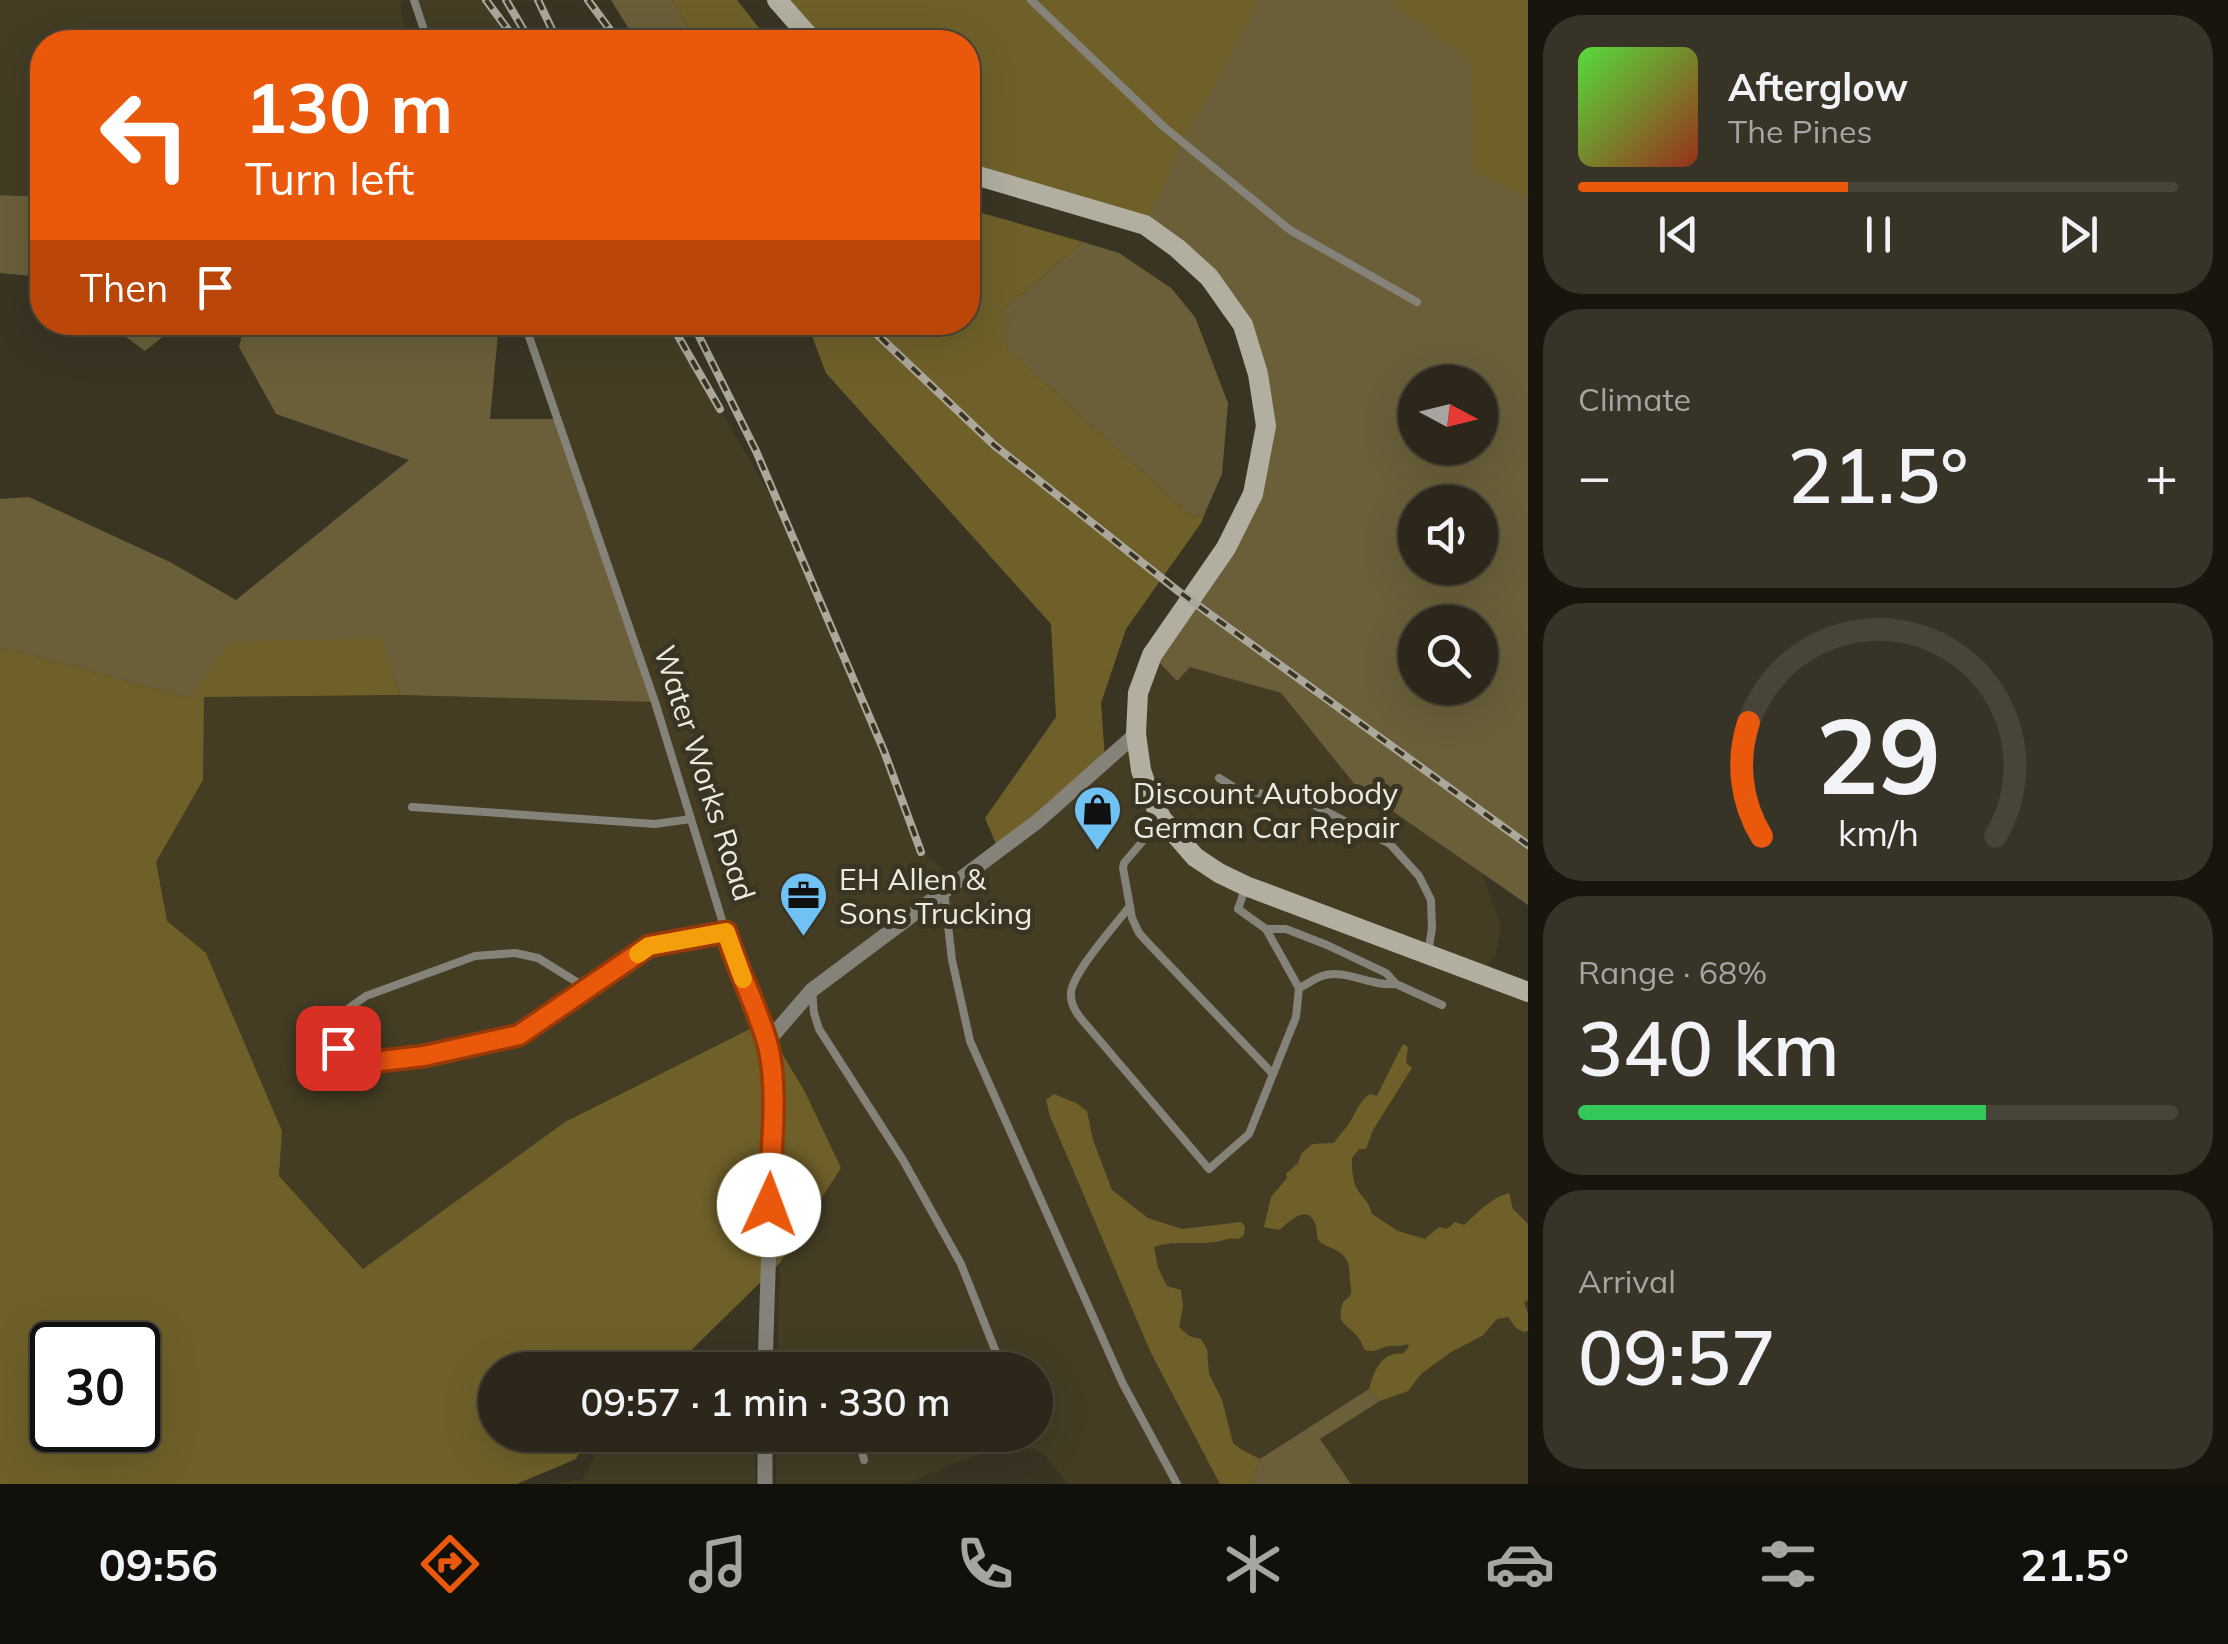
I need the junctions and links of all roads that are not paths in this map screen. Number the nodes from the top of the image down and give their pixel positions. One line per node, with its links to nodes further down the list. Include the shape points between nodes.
1 (414, 0): 4 (lane)
2 (778, 0): 5 (main road)
3 (1031, 0): 7 (lane, via 1164,127 1290,230)
4 (424, 30)
5 (804, 30)
6 (980, 176): 9 (main road, via 1144,224 1209,277 1243,325 1253,357 1266,426 1253,494 1226,548 1152,655 1138,693)
7 (1417, 302)
8 (532, 335): 12 (lane, Water Works Road)
9 (1136, 734): 13 (main road); 15 (street, via 1038,821)
10 (1219, 778): 19 (lane, via 1255,793 1298,797 1390,844 1431,900)
11 (412, 807): 12 (lane, via 654,824)
12 (691, 819): 18 (lane, Water Works Road)
13 (1162, 819): 14 (main road, via 1195,857); 16 (lane, via 1122,868)
14 (1246, 886): 17 (lane, via 1238,909); 19 (main road)
15 (944, 891): 23 (street); 34 (lane, via 970,1041)
16 (1130, 906): 27 (lane, via 1140,933); 27 (lane, via 1078,973 1072,1004 1209,1169 1249,1134)
17 (1266, 930): 20 (lane, via 1286,929 1327,945); 21 (lane)
18 (726, 932): 22 (lane, via 649,946); 26 (lane, Water Works Road)
19 (1428, 954): 24 (main road)
20 (1396, 984): 21 (lane, via 1341,974); 25 (lane)
21 (1300, 988): 27 (lane, via 1296,1018)
22 (588, 989): 22 (lane, via 519,1035 355,1064 338,1048 338,1022 366,996 475,956 538,958)
23 (812, 990): 26 (street); 29 (lane, via 820,1029 961,1264)
24 (1528, 992)
25 (1442, 1005)
26 (767, 1042): 28 (street, Water Works Road, via 773,1114)
27 (1272, 1074)
28 (766, 1352)
29 (996, 1352)
30 (764, 1452): 33 (street)
31 (862, 1452): 32 (lane)
32 (864, 1460)
33 (764, 1484)
34 (1176, 1484)

